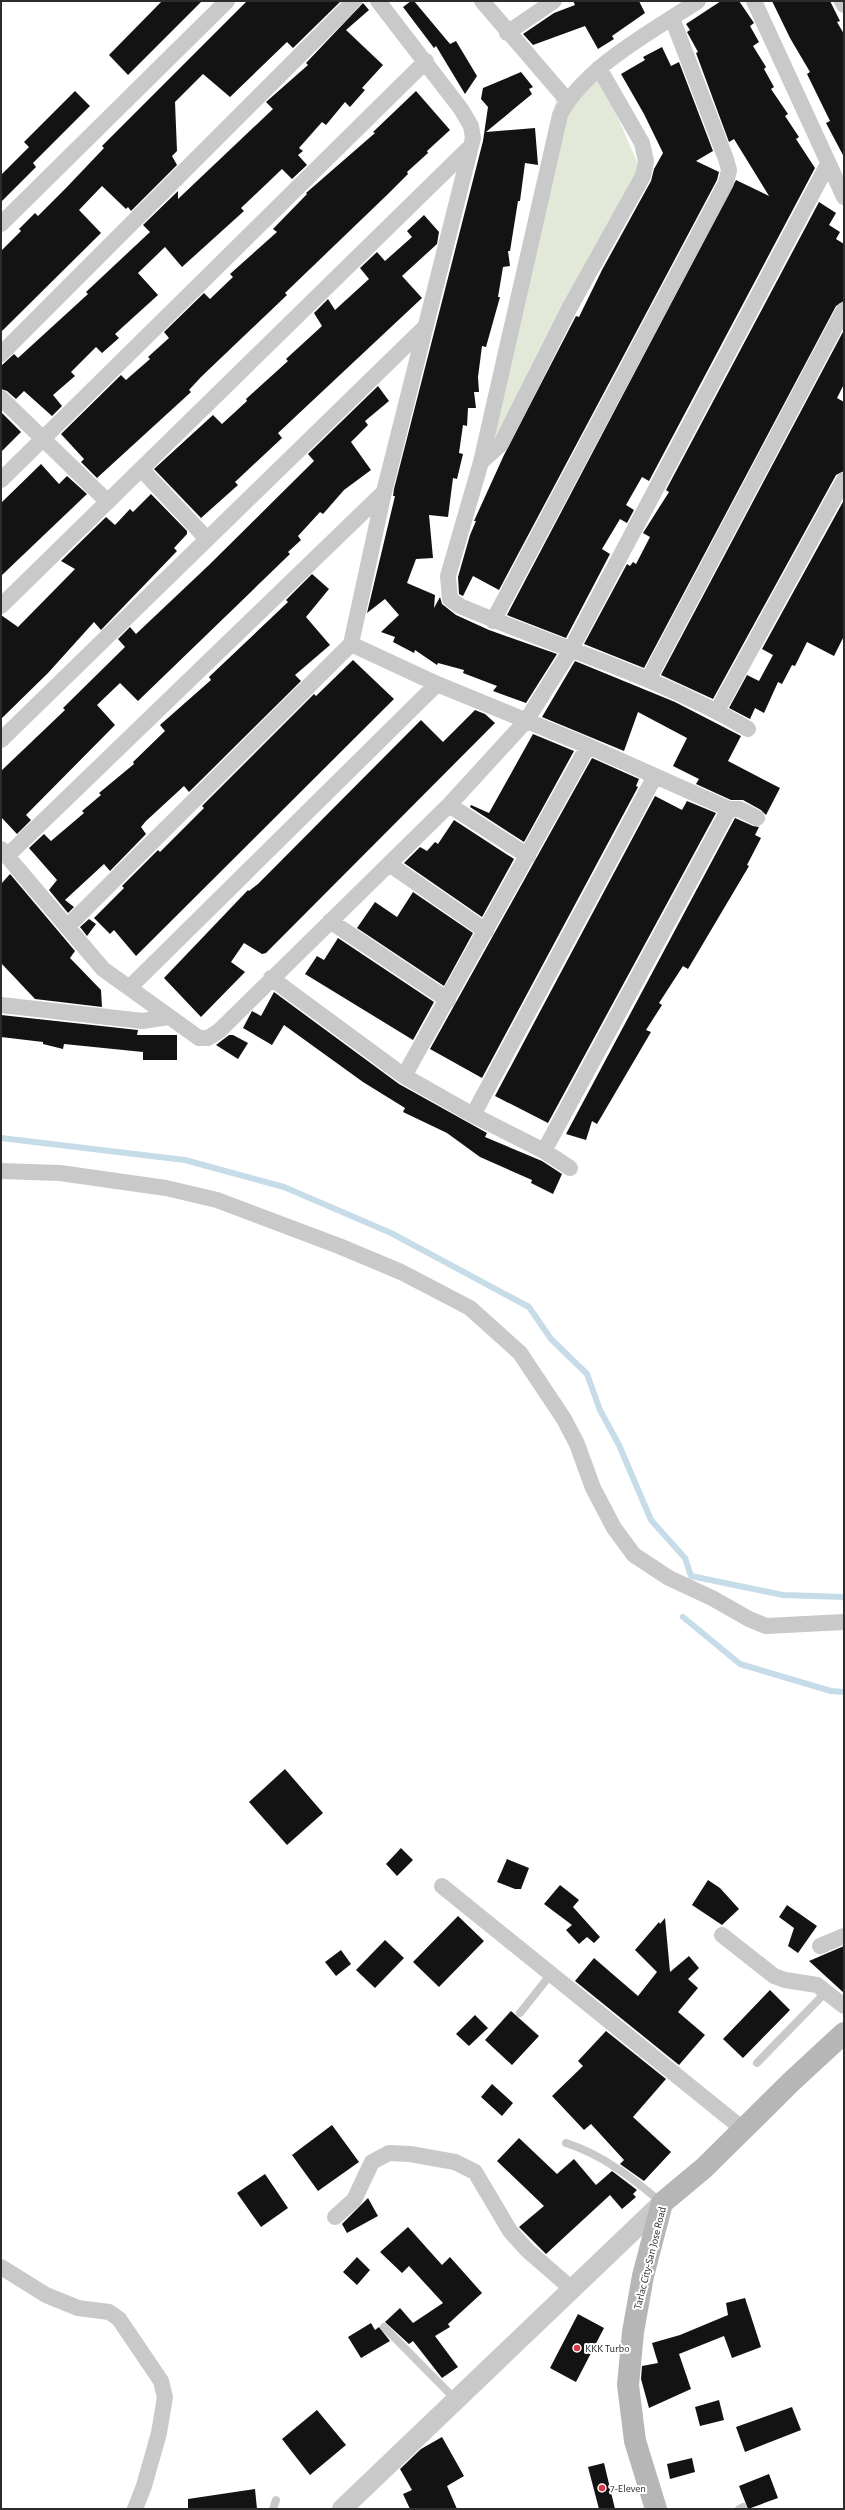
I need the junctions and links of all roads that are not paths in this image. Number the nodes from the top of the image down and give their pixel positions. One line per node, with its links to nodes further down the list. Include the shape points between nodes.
1 (227, 1): 18 (street)
2 (354, 1): 21 (street)
3 (378, 1): 12 (street)
4 (482, 1): 11 (street)
5 (554, 1): 11 (street)
6 (698, 1): 10 (street)
7 (754, 1): 16 (street)
8 (842, 1): 9 (street)
9 (844, 5)
10 (672, 18): 13 (street); 32 (street, via 726,159 729,170 726,183)
11 (507, 32): 14 (street)
12 (426, 61): 15 (street, via 470,123 473,138); 23 (street)
13 (599, 68): 14 (street); 24 (street, via 642,143 646,161 643,176 570,307 500,444)
14 (567, 100): 24 (street, via 558,122)
15 (468, 149): 20 (street); 25 (street)
16 (828, 164): 17 (street); 34 (street)
17 (844, 197)
18 (1, 224)
19 (844, 310): 35 (street)
20 (424, 328): 28 (street); 30 (street)
21 (1, 354)
22 (1, 398): 23 (street)
23 (43, 439): 26 (street); 29 (street)
24 (481, 462): 32 (street, via 448,576 448,594 450,599 460,606)
25 (142, 470): 29 (street); 30 (street)
26 (1, 480)
27 (844, 480): 37 (street)
28 (384, 492): 33 (street); 46 (street)
29 (108, 502): 31 (street)
30 (207, 540): 40 (street)
31 (1, 606)
32 (494, 620): 34 (street)
33 (351, 644): 36 (street); 50 (street)
34 (570, 650): 35 (street); 38 (street)
35 (648, 680): 37 (street)
36 (437, 684): 38 (street); 53 (street)
37 (717, 711): 39 (street)
38 (526, 721): 41 (street); 43 (street)
39 (748, 729)
40 (1, 740)
41 (588, 746): 42 (street); 47 (street)
42 (655, 776): 44 (street); 58 (street)
43 (449, 805): 47 (street); 48 (street)
44 (729, 809): 45 (street, via 739,809); 59 (street)
45 (757, 818)
46 (4, 852): 50 (street)
47 (528, 856): 51 (street)
48 (389, 864): 49 (street); 51 (street)
49 (330, 921): 52 (street); 54 (street)
50 (67, 927): 53 (street, via 103,969)
51 (486, 930): 54 (street)
52 (271, 978): 56 (street, via 208,1038 199,1038); 57 (street)
53 (129, 988): 56 (street)
54 (448, 1000): 57 (street)
55 (1, 1005): 56 (street, via 143,1021)
56 (168, 1017)
57 (404, 1076): 58 (street)
58 (473, 1116): 59 (street)
59 (544, 1150): 60 (street)
60 (570, 1168)
61 (1, 1171): 62 (street, via 60,1174 166,1188 217,1200 387,1266 470,1308 520,1353 564,1419 577,1444 596,1495 614,1528 634,1555 669,1578 766,1626)
62 (844, 1622)
63 (442, 1886): 67 (street)
64 (722, 1935): 68 (street, via 774,1976 817,1985)
65 (844, 1936): 66 (street)
66 (820, 1946)
67 (551, 1974): 70 (lane); 73 (street)
68 (826, 1992): 69 (street); 72 (lane)
69 (844, 2006)
70 (520, 2013)
71 (844, 2033): 73 (main road, Tarlac City-San Jose Road)
72 (757, 2063)
73 (744, 2130): 75 (main road, Tarlac City-San Jose Road, via 704,2168)
74 (566, 2143): 75 (lane, via 585,2149 622,2170)
75 (662, 2202): 78 (street); 85 (main road, Tarlac City-San Jose Road, via 643,2276 634,2325 628,2385 635,2441)
76 (335, 2217): 78 (street, via 354,2200 372,2162 389,2153 455,2162 476,2172 510,2231 527,2250)
77 (1, 2267): 82 (street, via 46,2295 78,2308 109,2312 119,2319 161,2380 165,2397 159,2433)
78 (572, 2289): 80 (street)
79 (384, 2327): 80 (lane)
80 (456, 2400): 84 (street)
81 (276, 2500): 83 (lane)
82 (135, 2509)
83 (273, 2509)
84 (342, 2509)
85 (656, 2509)

